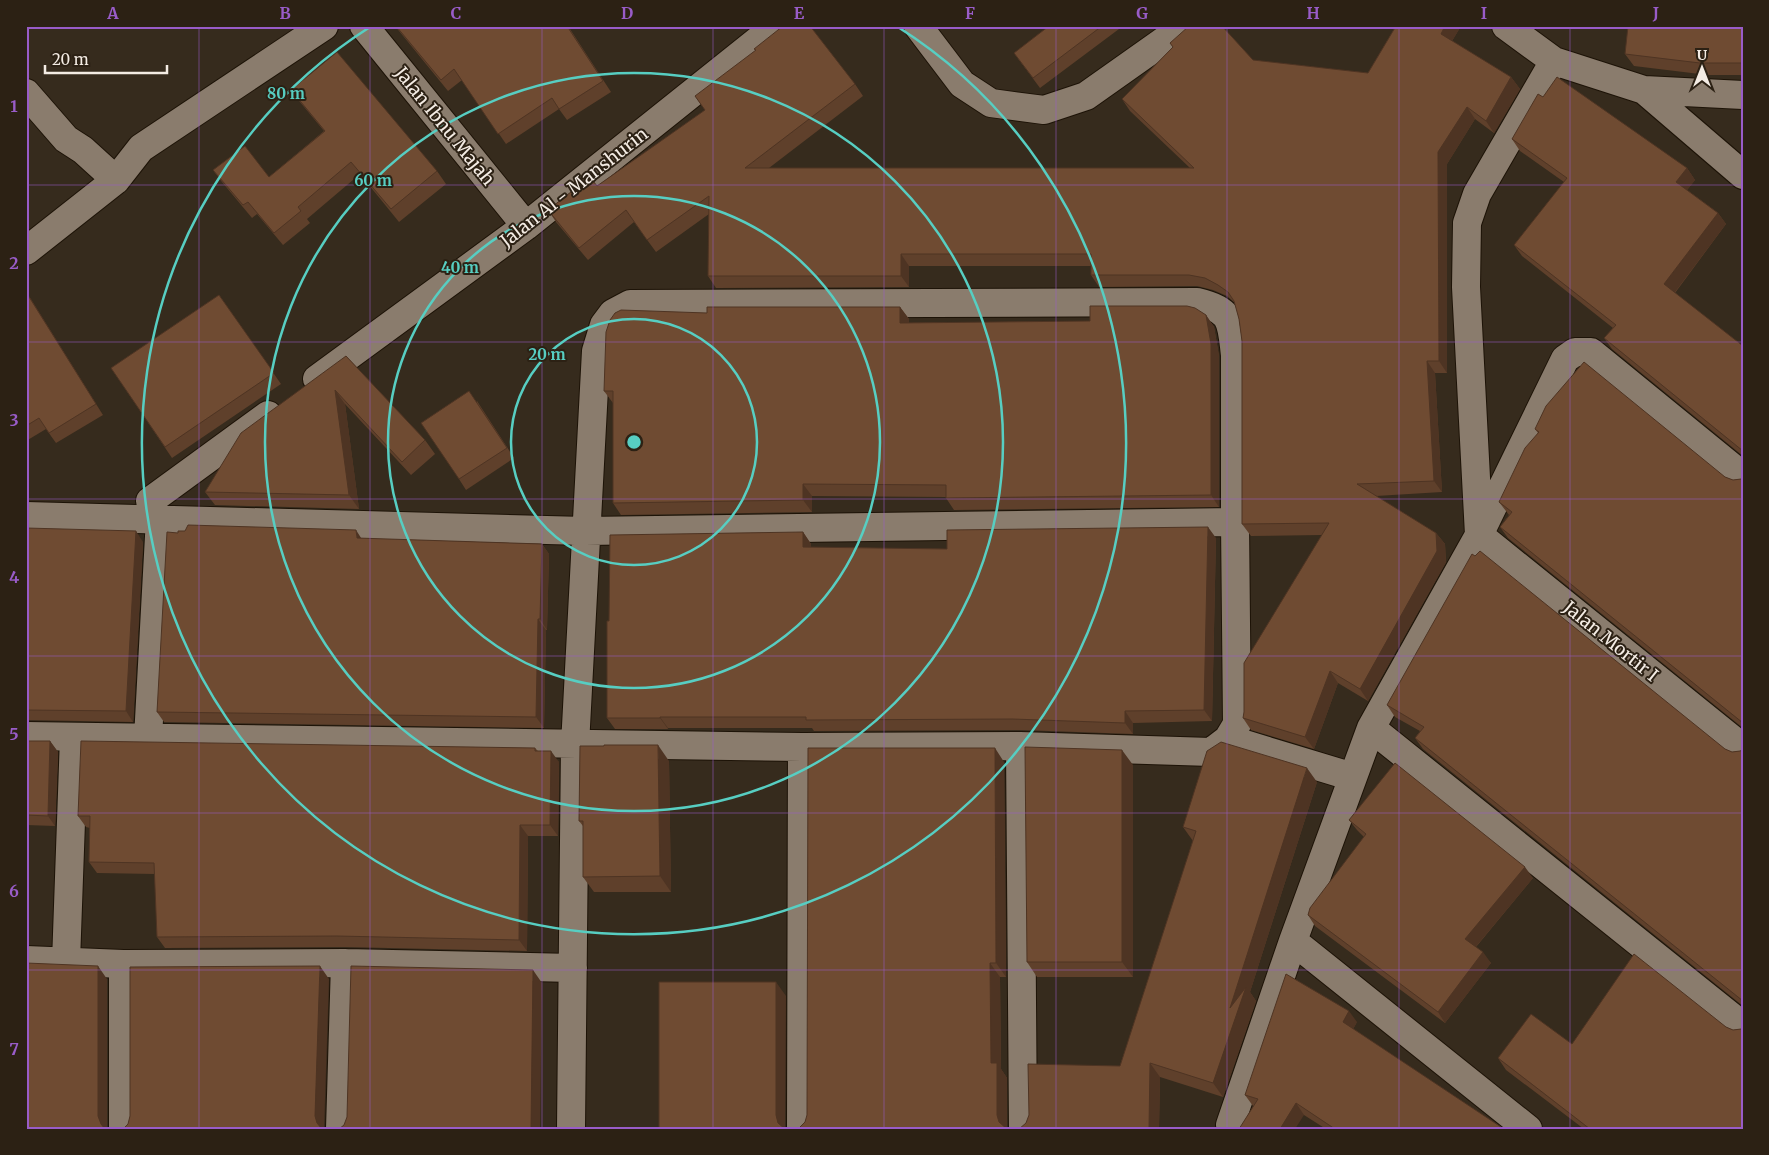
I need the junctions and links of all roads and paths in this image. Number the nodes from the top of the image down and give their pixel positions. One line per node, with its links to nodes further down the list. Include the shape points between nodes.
1 (324, 26): 12 (street, via 141,148)
2 (364, 26): 13 (street, Jalan Ibnu Majah)
3 (776, 26): 13 (street, Jalan Al - Manshurin)
4 (918, 26): 5 (street, via 962,84 991,103 1044,110 1086,96)
5 (1186, 26)
6 (1506, 26): 7 (street)
7 (1544, 53): 8 (street); 20 (street, via 1477,194 1467,223 1466,287)
8 (1644, 90): 10 (street); 11 (street)
9 (26, 93): 12 (street, via 66,139)
10 (1743, 95)
11 (1743, 175)
12 (116, 180): 14 (street)
13 (526, 226): 16 (street, Jalan Al - Manshurin, via 290,399)
14 (26, 251)
15 (1743, 476): 20 (street, via 1591,352 1575,352 1565,359)
16 (155, 510): 17 (street); 19 (street); 24 (street)
17 (26, 516)
18 (1234, 522): 19 (street); 19 (street, via 1235,355 1232,329 1226,314 1215,306 1197,302 630,304 613,313 604,325 596,351); 25 (street, via 1237,724)
19 (585, 531): 26 (street)
20 (1479, 535): 21 (street); 29 (street, Jalan Mortir I)
21 (1371, 728): 30 (street); 37 (street)
22 (26, 736): 23 (street)
23 (74, 737): 24 (street); 33 (street)
24 (148, 738): 26 (street)
25 (1228, 739): 27 (street, via 1211,752); 30 (street)
26 (575, 745): 28 (street); 36 (street)
27 (1020, 746): 28 (street); 43 (street)
28 (802, 748): 42 (street)
29 (1743, 748)
30 (1353, 777): 31 (street)
31 (1292, 941): 38 (street); 44 (street)
32 (26, 960): 33 (street)
33 (66, 962): 35 (street)
34 (345, 963): 35 (street); 36 (street); 40 (street)
35 (123, 964): 39 (street)
36 (573, 968): 41 (street)
37 (1743, 1026)
38 (1230, 1125)
39 (123, 1129)
40 (340, 1129)
41 (571, 1129)
42 (801, 1129)
43 (1023, 1129)
44 (1528, 1129)

